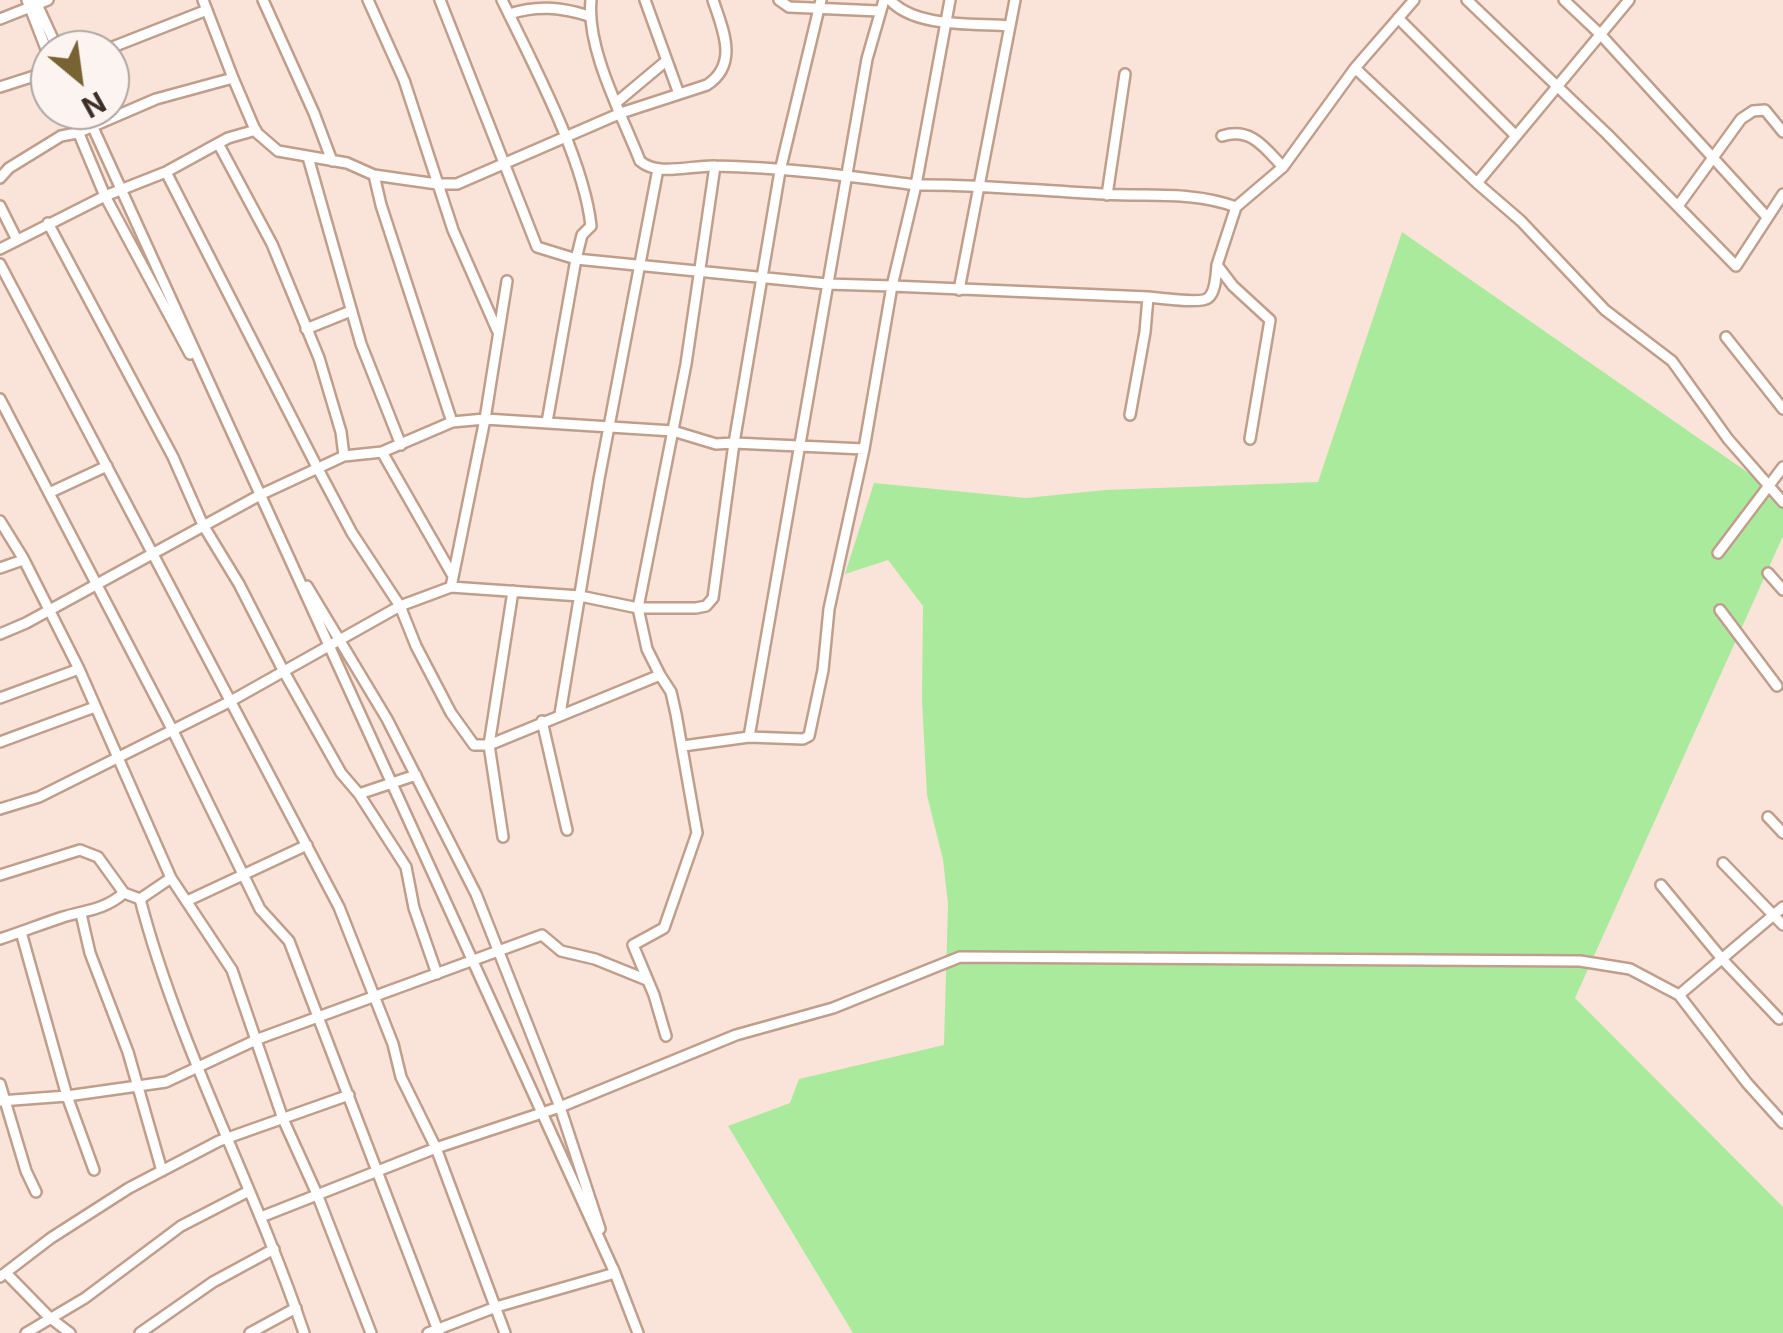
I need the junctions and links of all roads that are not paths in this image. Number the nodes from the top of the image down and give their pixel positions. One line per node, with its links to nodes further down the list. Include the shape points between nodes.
1 (48, 0): 16 (street)
2 (263, 0): 52 (street)
3 (368, 0): 63 (street, via 404,80)
4 (440, 0): 53 (street)
5 (502, 0): 21 (street)
6 (591, 0): 22 (street)
7 (713, 0): 38 (street, via 727,48 721,74)
8 (779, 0): 19 (street, via 789,7)
9 (887, 0): 20 (street); 25 (street, via 924,20)
10 (950, 0): 25 (street)
11 (1015, 0): 26 (street)
12 (1414, 0): 23 (street)
13 (1466, 0): 37 (street)
14 (1564, 0): 29 (street)
15 (1629, 0): 29 (street)
16 (30, 2): 24 (street); 27 (street); 28 (street)
17 (649, 2): 31 (street)
18 (205, 5): 30 (street); 35 (street)
19 (819, 5): 20 (street); 57 (street)
20 (879, 11): 60 (street)
21 (509, 14): 22 (street, via 562,8); 48 (street)
22 (589, 16): 39 (street)
23 (1398, 18): 32 (street); 46 (street)
24 (0, 19)
25 (946, 20): 26 (street); 65 (street)
26 (1010, 26): 64 (street)
27 (40, 30)
28 (46, 30)
29 (1601, 36): 37 (street); 51 (street)
30 (130, 39)
31 (666, 60): 38 (street); 39 (street)
32 (1355, 68): 55 (street); 62 (street)
33 (1125, 74): 66 (street)
34 (30, 77): 36 (street)
35 (233, 78): 43 (street); 45 (street, via 156,99)
36 (0, 87)
37 (1556, 88): 46 (street); 70 (street)
38 (679, 94): 40 (street)
39 (617, 102): 40 (street)
40 (621, 113): 48 (street); 56 (street, via 640,161)
41 (76, 130): 45 (street)
42 (94, 130): 197 (street)
43 (256, 130): 49 (street); 50 (street, via 278,151)
44 (1783, 132): 51 (street, via 1765,110 1753,111)
45 (77, 133): 61 (street, via 45,143); 68 (street)
46 (1515, 135): 62 (street)
47 (1222, 136): 55 (street, via 1248,134)
48 (565, 138): 53 (street); 76 (street, via 591,226)
49 (218, 144): 58 (street); 88 (street, via 272,244)
50 (308, 157): 52 (street); 87 (street)
51 (1712, 158): 70 (street); 72 (street)
52 (332, 161): 59 (street)
53 (501, 162): 63 (street, via 457,184); 76 (street, via 537,248)
54 (715, 166): 56 (street); 57 (street); 80 (street)
55 (1283, 167): 71 (street)
56 (658, 169): 79 (street)
57 (780, 171): 60 (street); 81 (street)
58 (166, 172): 68 (street); 108 (street)
59 (374, 175): 63 (street); 95 (street)
60 (849, 176): 65 (street); 83 (street)
61 (0, 178)
62 (1477, 183): 109 (street, via 1605,310 1672,361)
63 (437, 184): 89 (street)
64 (978, 184): 65 (street); 66 (street); 85 (street)
65 (916, 185): 84 (street)
66 (1107, 194): 71 (street, via 1216,199)
67 (1783, 194): 72 (street)
68 (105, 196): 73 (street); 111 (street)
69 (0, 206): 74 (street)
70 (1678, 206): 72 (street, via 1736,266)
71 (1236, 207): 78 (street)
72 (1767, 217)
73 (48, 223): 74 (street); 114 (street)
74 (17, 240): 75 (street)
75 (0, 249)
76 (576, 259): 79 (street); 96 (street)
77 (0, 264): 106 (street)
78 (1218, 265): 86 (street, via 1208,298 1200,302); 99 (street, via 1270,320)
79 (639, 267): 80 (street); 97 (street)
80 (700, 273): 81 (street); 98 (street)
81 (762, 278): 83 (street); 100 (street)
82 (507, 281): 89 (street)
83 (828, 284): 84 (street); 102 (street)
84 (892, 286): 85 (street); 103 (street)
85 (959, 290): 86 (street)
86 (1148, 297): 93 (street)
87 (350, 311): 88 (street); 101 (street)
88 (306, 329): 105 (street, via 330,391)
89 (497, 330): 94 (street)
90 (1726, 337): 92 (street)
91 (0, 399): 110 (street)
92 (1783, 409)
93 (1130, 415)
94 (485, 419): 95 (street); 96 (street); 121 (street)
95 (452, 422): 101 (street)
96 (546, 422): 97 (street)
97 (610, 428): 98 (street); 124 (street)
98 (673, 431): 100 (street); 126 (street)
99 (1250, 439)
100 (734, 443): 102 (street); 126 (street, via 713,598 696,608)
101 (400, 444): 104 (street)
102 (801, 446): 103 (street); 141 (street)
103 (864, 449): 141 (street, via 808,736)
104 (382, 452): 105 (street); 121 (street)
105 (344, 456): 108 (street)
106 (107, 466): 110 (street); 115 (street)
107 (1783, 467): 109 (street)
108 (318, 469): 111 (street); 125 (street)
109 (1768, 484): 112 (street); 116 (street)
110 (49, 493): 120 (street)
111 (260, 495): 114 (street); 130 (street)
112 (1783, 502)
113 (0, 521): 117 (street)
114 (203, 525): 115 (street); 132 (street)
115 (154, 553): 120 (street); 136 (street)
116 (1718, 553)
117 (23, 560): 118 (street); 127 (street)
118 (0, 568)
119 (1768, 574): 122 (street)
120 (97, 582): 127 (street); 140 (street)
121 (452, 582): 123 (street); 125 (street)
122 (1783, 590)
123 (513, 591): 124 (street); 143 (street)
124 (580, 596): 126 (street); 138 (street)
125 (400, 606): 130 (street); 143 (street, via 462,731 474,746)
126 (638, 608): 133 (street)
127 (47, 609): 129 (street); 131 (street)
128 (1720, 610): 134 (street)
129 (0, 634)
130 (339, 640): 132 (street); 146 (street)
131 (79, 670): 135 (street); 137 (street)
132 (283, 670): 136 (street); 147 (street, via 341,773)
133 (660, 675): 138 (street); 144 (street, via 671,692)
134 (1781, 687)
135 (0, 698)
136 (230, 702): 140 (street); 153 (street)
137 (95, 707): 142 (street); 145 (street)
138 (560, 714): 139 (street)
139 (542, 721): 143 (street); 150 (street)
140 (172, 729): 145 (street); 156 (street)
141 (749, 738): 144 (street)
142 (0, 742)
143 (488, 744): 152 (street)
144 (683, 746): 171 (street, via 697,833 664,928 633,945)
145 (119, 756): 148 (street); 157 (street)
146 (416, 775): 147 (street); 168 (street)
147 (360, 794): 170 (street, via 406,867)
148 (0, 809)
149 (1768, 818): 151 (street)
150 (567, 830)
151 (1783, 833)
152 (503, 838)
153 (307, 845): 156 (street); 173 (street)
154 (1723, 862): 164 (street)
155 (0, 875): 159 (street, via 80,850 98,857)
156 (244, 876): 161 (street); 174 (street, via 260,910 289,941)
157 (171, 878): 160 (street); 161 (street)
158 (1661, 885): 169 (street)
159 (124, 894): 160 (street); 163 (street)
160 (140, 899): 178 (street)
161 (187, 901): 177 (street, via 232,970)
162 (1783, 906): 164 (street)
163 (81, 914): 166 (street); 180 (street)
164 (1774, 915): 165 (street); 169 (street)
165 (1783, 925)
166 (21, 932): 167 (street); 182 (street)
167 (0, 939)
168 (499, 950): 170 (street); 171 (street, via 542,935 562,951); 184 (street)
169 (1724, 960): 172 (street); 175 (street)
170 (437, 974): 173 (street)
171 (647, 980): 176 (street)
172 (1679, 995): 184 (street, via 1630,969 1580,960 975,955 834,1008 736,1035); 186 (street)
173 (375, 998): 174 (street); 188 (street, via 401,1076)
174 (317, 1018): 177 (street); 181 (street)
175 (1779, 1019)
176 (666, 1036)
177 (258, 1039): 178 (street); 185 (street)
178 (196, 1067): 180 (street, via 166,1082); 187 (street)
179 (0, 1084): 183 (street)
180 (136, 1086): 182 (street); 191 (street)
181 (349, 1094): 185 (street); 190 (street)
182 (67, 1096): 183 (street); 189 (street)
183 (3, 1101): 193 (street)
184 (560, 1107): 188 (street); 197 (street)
185 (283, 1120): 187 (street); 194 (street)
186 (1783, 1123)
187 (227, 1138): 191 (street); 192 (street)
188 (436, 1148): 190 (street); 199 (street)
189 (94, 1170)
190 (378, 1170): 194 (street); 202 (street)
191 (162, 1171): 198 (street)
192 (249, 1191): 195 (street); 201 (street, via 181,1226)
193 (36, 1192)
194 (317, 1194): 195 (street); 208 (street)
195 (262, 1217): 196 (street)
196 (274, 1248): 200 (street); 205 (street)
197 (615, 1273): 199 (street); 210 (street)
198 (3, 1275): 201 (street)
199 (496, 1307): 202 (street); 209 (street)
200 (296, 1308): 206 (street); 207 (street)
201 (49, 1317): 203 (street); 204 (street)
202 (435, 1332)
203 (26, 1333)
204 (70, 1333)
205 (140, 1333)
206 (250, 1333)
207 (304, 1333)
208 (372, 1333)
209 (506, 1333)
210 (638, 1333)

